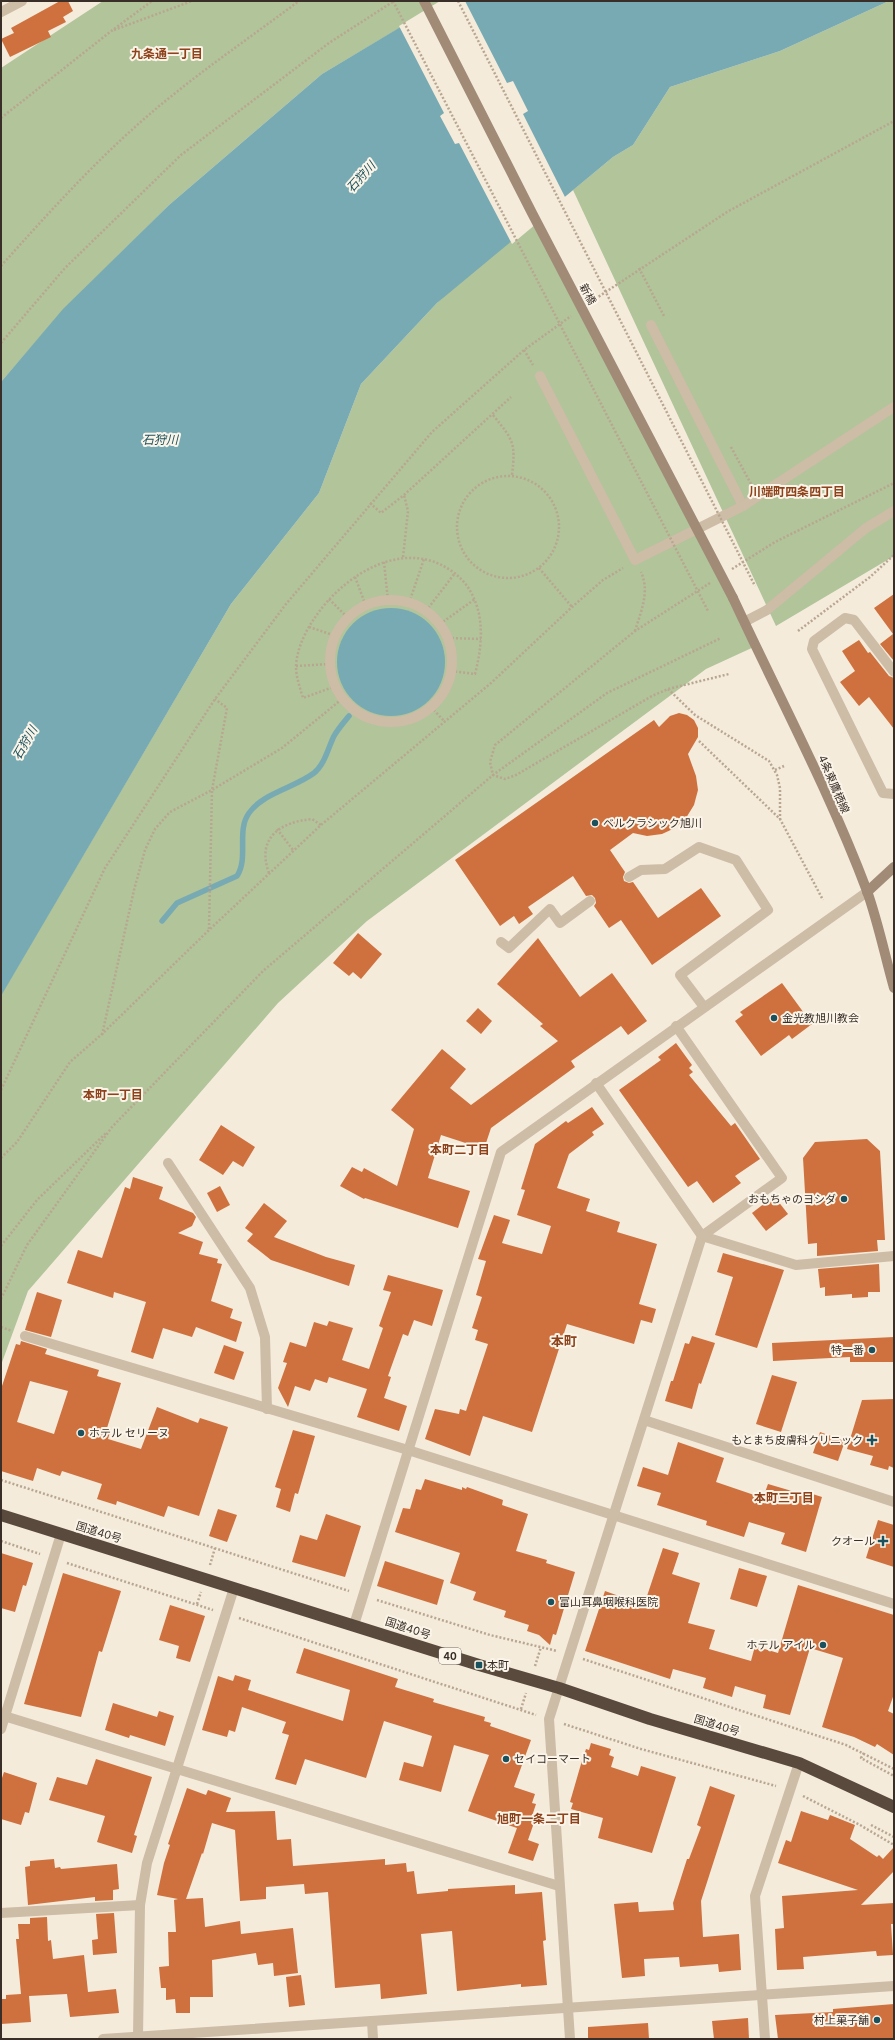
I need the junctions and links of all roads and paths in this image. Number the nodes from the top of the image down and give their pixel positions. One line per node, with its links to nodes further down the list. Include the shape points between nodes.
1 (22, 1): 8 (street)
2 (152, 1): 9 (path)
3 (192, 1): 9 (path)
4 (299, 1): 12 (path, via 218,60 136,126 58,201)
5 (394, 1): 18 (path, via 329,43 181,155 66,268); 50 (path, bridge)
6 (424, 1): 42 (street, 新橋, bridge)
7 (458, 1): 41 (path, bridge)
8 (1, 12)
9 (110, 32): 10 (path)
10 (1, 118)
11 (894, 121): 13 (path, via 727,212)
12 (1, 266)
13 (639, 268): 14 (path); 16 (path)
14 (587, 305)
15 (574, 314): 28 (path, via 524,350 432,432)
16 (664, 317)
17 (650, 326): 29 (street)
18 (1, 343)
19 (540, 376): 34 (street)
20 (511, 397): 22 (path)
21 (894, 407): 29 (street)
22 (493, 415): 24 (path, via 510,436 513,444 515,452); 27 (path)
23 (729, 443): 25 (path, via 750,484)
24 (512, 475): 36 (path, via 527,479 541,487 551,498 558,512 560,528 557,543 550,557); 36 (path, via 495,477 480,483 468,494 459,509 456,525 458,542 465,557 477,568 492,576 508,579 524,576)
25 (757, 480)
26 (894, 482): 37 (path, via 775,542)
27 (404, 495): 28 (path, via 381,513); 32 (path, via 408,511)
28 (370, 502): 68 (path, via 286,604)
29 (743, 506): 34 (street)
30 (894, 511): 52 (street, via 866,528 767,610)
31 (894, 555): 56 (path, via 870,577)
32 (403, 558): 33 (path); 35 (path)
33 (424, 559): 38 (path, via 445,566); 46 (path)
34 (635, 560): 48 (path, via 603,580); 55 (path, via 646,586)
35 (384, 562): 39 (path); 45 (path)
36 (539, 568): 48 (path)
37 (728, 572)
38 (456, 573): 44 (path); 49 (path)
39 (355, 577): 43 (path); 47 (path)
40 (715, 580): 55 (path)
41 (754, 586)
42 (733, 598): 52 (street, 4条東鷹栖線)
43 (329, 599): 51 (path); 54 (path)
44 (475, 599): 53 (path); 60 (path, via 480,618)
45 (388, 601): 46 (street); 47 (street)
46 (408, 603): 49 (street)
47 (366, 606): 51 (street)
48 (572, 607): 71 (path, via 492,683)
49 (426, 611): 53 (street)
50 (708, 611)
51 (348, 618): 57 (street)
52 (744, 622): 85 (street, 4条東鷹栖線, via 807,750)
53 (440, 624): 58 (street)
54 (309, 627): 57 (path); 62 (path)
55 (635, 631): 75 (path, via 494,745 490,762)
56 (798, 631)
57 (336, 636): 61 (street)
58 (448, 638): 60 (path); 63 (street, via 452,655)
59 (722, 638): 75 (path, via 607,693)
60 (481, 639): 63 (path, via 475,674)
61 (330, 664): 62 (path); 66 (street)
62 (296, 666): 66 (path, via 303,698)
63 (451, 671): 70 (street, via 445,690)
64 (894, 672): 77 (street, via 854,620 845,618 812,645 883,792)
65 (729, 674): 67 (path)
66 (336, 686): 69 (street)
67 (668, 689): 74 (path, via 696,715 761,755); 75 (path, via 516,775 505,779)
68 (215, 699): 76 (path, via 227,708); 95 (path, via 105,868)
69 (342, 699): 70 (street, via 360,714 374,720 390,722 406,720); 76 (path, via 282,748)
70 (432, 707): 71 (path)
71 (445, 722): 79 (path)
72 (699, 741): 78 (path)
73 (784, 766): 74 (path)
74 (775, 770): 78 (path, via 780,788)
75 (493, 775): 96 (path, via 263,971)
76 (212, 790): 88 (path); 93 (path, via 170,812 149,839 134,890)
77 (894, 794)
78 (780, 819): 86 (path)
79 (321, 825): 80 (path, via 312,819 294,821); 81 (path)
80 (277, 829): 81 (path); 83 (path, via 266,846 264,860)
81 (293, 850): 83 (path)
82 (894, 867): 85 (street)
83 (269, 873): 88 (path)
84 (629, 877): 91 (street, via 641,870 665,869 699,846 736,860 768,910 680,976)
85 (867, 892): 90 (street, 4条東鷹栖線); 91 (street)
86 (823, 900)
87 (590, 901): 89 (street, via 560,923 550,909 510,948)
88 (209, 930): 93 (path)
89 (501, 942)
90 (894, 988)
91 (704, 1007): 92 (street)
92 (676, 1026): 94 (street); 99 (street, via 782,1178)
93 (102, 1036): 97 (path, via 70,1062 16,1142)
94 (596, 1083): 99 (street); 107 (street, via 501,1152)
95 (1, 1090)
96 (112, 1127): 100 (path, via 37,1200); 102 (path, via 27,1245)
97 (1, 1158)
98 (168, 1163): 105 (street, via 250,1288 265,1338)
99 (702, 1236): 101 (street, via 796,1265); 106 (street)
100 (1, 1246)
101 (894, 1256)
102 (1, 1299)
103 (1, 1327): 104 (path)
104 (20, 1334): 105 (street)
105 (267, 1409): 107 (street)
106 (644, 1420): 109 (street); 111 (street)
107 (408, 1450): 111 (street); 116 (street)
108 (1, 1480): 116 (path)
109 (894, 1502)
110 (1, 1514): 112 (highway, 国道40号 / 40)
111 (614, 1515): 117 (street); 120 (street)
112 (61, 1534): 114 (street); 115 (highway, 国道40号 / 40)
113 (1, 1541): 114 (path)
114 (54, 1558): 118 (path); 122 (street)
115 (234, 1588): 118 (street); 119 (highway, 国道40号 / 40)
116 (363, 1596): 119 (street); 120 (path, via 490,1635)
117 (894, 1604)
118 (226, 1614): 123 (path); 127 (street)
119 (354, 1625): 121 (highway, 国道40号 / 40)
120 (570, 1655): 121 (street); 125 (path, via 846,1744)
121 (560, 1688): 123 (street); 126 (highway, 国道40号 / 40, via 650,1719)
122 (3, 1716): 124 (street); 127 (street)
123 (549, 1719): 130 (path, via 641,1749); 135 (street)
124 (1, 1729)
125 (864, 1753): 128 (path); 129 (path, via 861,1758)
126 (799, 1763): 130 (street); 131 (highway, 国道40号 / 40)
127 (176, 1768): 135 (street); 136 (street, via 147,1864)
128 (894, 1769)
129 (894, 1776)
130 (790, 1790): 134 (path); 139 (street, via 755,1896)
131 (894, 1807)
132 (871, 1825): 133 (path)
133 (894, 1837)
134 (894, 1845)
135 (559, 1886): 140 (street)
136 (140, 1905): 137 (street); 142 (street)
137 (1, 1913)
138 (894, 1986): 139 (street)
139 (762, 1995): 140 (street); 147 (street)
140 (567, 2008): 141 (street); 146 (street)
141 (372, 2021): 143 (street); 145 (street)
142 (138, 2037): 143 (street); 144 (street)
143 (154, 2037)
144 (104, 2039)
145 (374, 2039)
146 (570, 2039)
147 (765, 2039)

